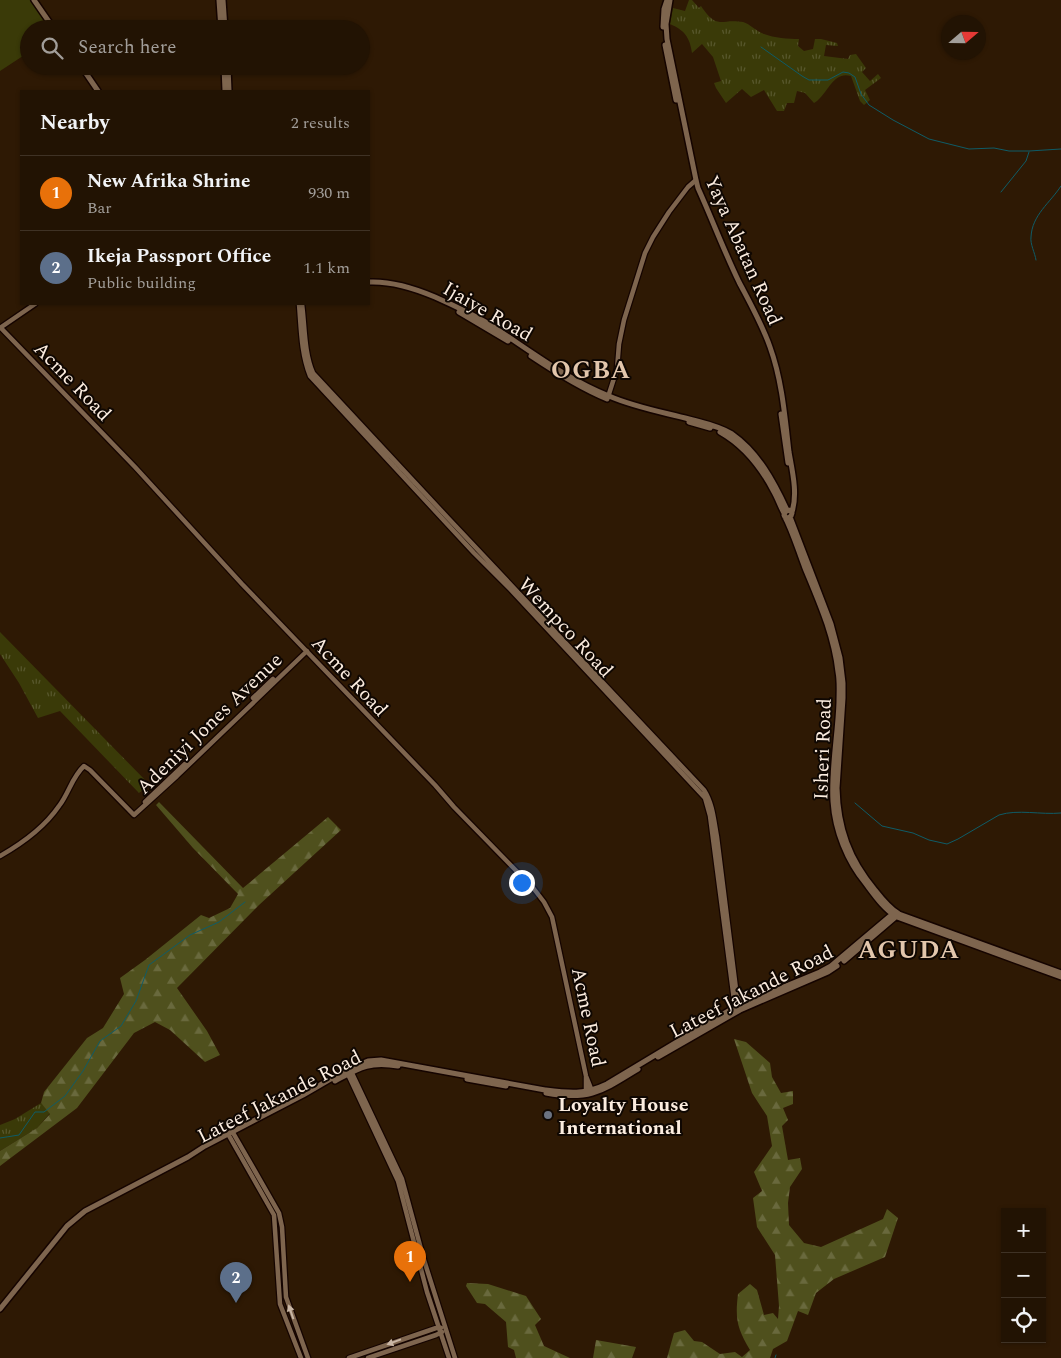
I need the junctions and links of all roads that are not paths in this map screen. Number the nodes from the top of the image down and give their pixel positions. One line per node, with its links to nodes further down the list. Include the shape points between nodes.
1 (34, 0): 5 (main road)
2 (219, 0): 6 (main road)
3 (223, 0): 7 (main road)
4 (668, 0): 14 (main road, Yaya Abatan Road, via 664,9 665,46)
5 (48, 20)
6 (220, 20)
7 (224, 20)
8 (86, 75): 11 (main road)
9 (224, 75): 12 (main road)
10 (228, 75): 13 (main road)
11 (97, 90)
12 (225, 90)
13 (229, 90)
14 (694, 181): 19 (street, via 669,212 645,253 624,320); 21 (main road, Yaya Abatan Road, via 768,351 779,396 790,478)
15 (370, 284): 19 (main road, Ijaiye Road, via 401,288 448,305 574,384)
16 (34, 305): 18 (street)
17 (300, 305): 23 (street, Wempco Road, via 302,345 310,376 700,793 707,804)
18 (1, 328): 22 (street, Acme Road)
19 (608, 397): 20 (main road, Ijaiye Road)
20 (699, 423): 21 (main road, Isheri Road, via 722,429 747,446 771,478)
21 (788, 513): 25 (main road, Isheri Road, via 835,634 840,658 842,722 837,801 841,825 859,869)
22 (306, 650): 24 (street, Adeniyi Jones Avenue, via 177,776 133,814 84,766 37,832); 34 (street, Acme Road, via 544,902 556,931)
23 (715, 838): 30 (street, Wempco Road); 32 (street, Wempco Road)
24 (0, 856)
25 (896, 915): 26 (main road, Isheri Road); 27 (main road, Lateef Jakande Road); 28 (main road, Isheri Road); 31 (main road, Lateef Jakande Road, via 832,966)
26 (909, 922): 27 (main road, via 898,922); 29 (main road, Isheri Road)
27 (878, 932): 32 (main road, Lateef Jakande Road, via 828,972)
28 (1061, 972)
29 (1061, 977)
30 (737, 997): 31 (main road); 32 (street, Wempco Road)
31 (746, 1002): 32 (main road, Lateef Jakande Road)
32 (738, 1008): 35 (main road, Lateef Jakande Road)
33 (349, 1071): 36 (main road, Lateef Jakande Road, via 381,1064 567,1097); 37 (main road, Lateef Jakande Road); 40 (street, via 402,1179)
34 (586, 1076): 35 (street, Acme Road); 36 (street)
35 (592, 1092): 36 (main road, Lateef Jakande Road)
36 (586, 1093)
37 (231, 1134): 38 (street); 39 (street); 41 (main road, Lateef Jakande Road, via 79,1215 66,1226)
38 (243, 1150): 39 (street); 47 (street, one-way to 38, via 286,1297 279,1213)
39 (238, 1152): 48 (street, via 274,1216 279,1298)
40 (410, 1217): 42 (street); 43 (street)
41 (0, 1309)
42 (439, 1327): 43 (street); 44 (street); 45 (street)
43 (445, 1329): 44 (street); 53 (street)
44 (441, 1333): 46 (street); 52 (street)
45 (418, 1334): 46 (street); 50 (street, one-way to 50)
46 (420, 1340): 51 (street)
47 (306, 1352): 48 (street); 49 (street)
48 (300, 1356)
49 (308, 1358)
50 (349, 1358)
51 (368, 1358)
52 (449, 1358)
53 (455, 1358)

